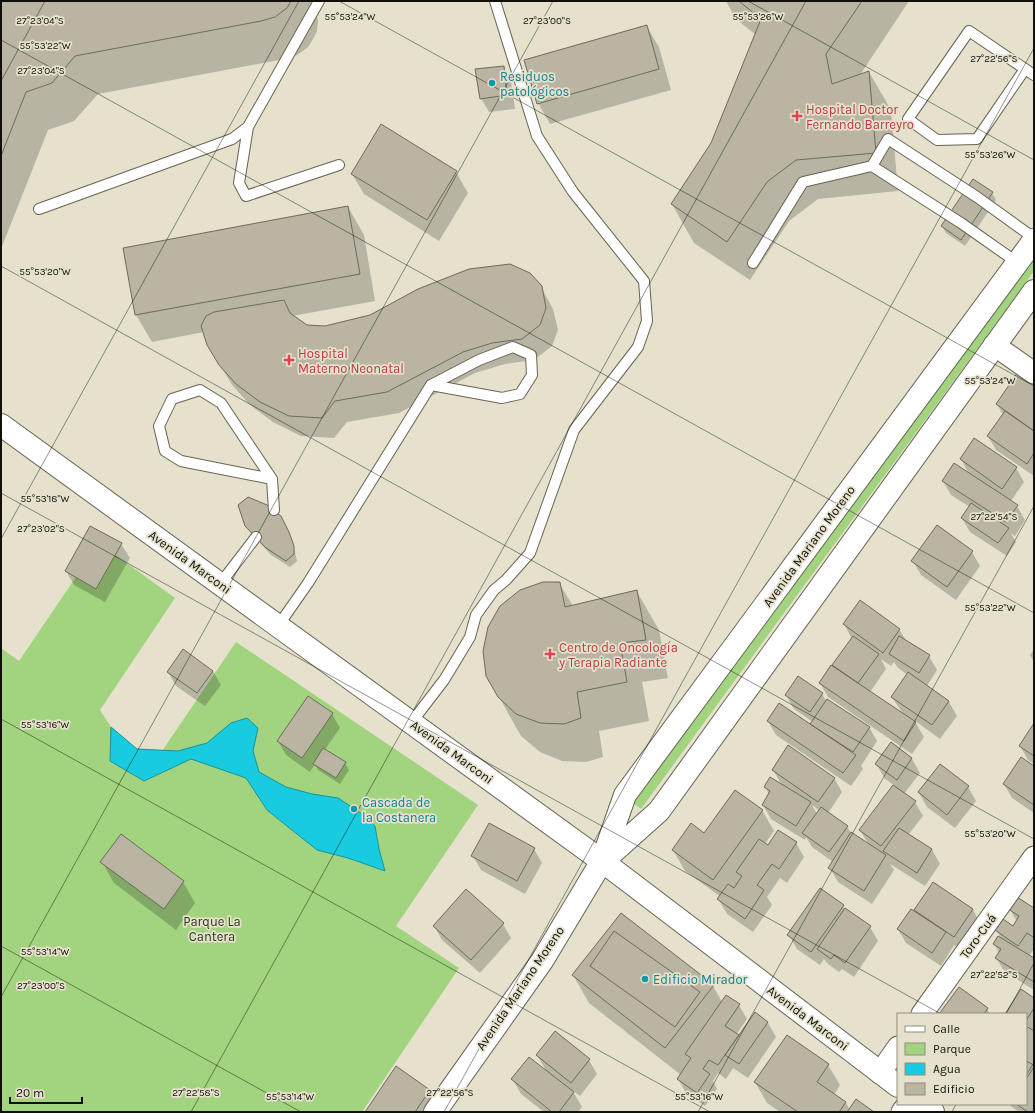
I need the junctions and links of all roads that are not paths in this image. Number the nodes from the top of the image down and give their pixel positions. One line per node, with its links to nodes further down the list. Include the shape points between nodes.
1 (319, 1): 5 (lane)
2 (495, 1): 22 (lane, via 537,136 573,192 644,281 647,321 638,347 574,430 530,553 494,590 476,615 470,637 458,657)
3 (1025, 69): 3 (lane, via 968,31 908,119 937,140 977,139); 4 (lane)
4 (1034, 75)
5 (248, 127): 6 (lane, via 239,183 246,196); 8 (lane, via 232,139)
6 (339, 165)
7 (872, 166): 9 (lane, via 888,139 977,197); 10 (lane, via 803,182); 11 (lane)
8 (39, 209)
9 (1034, 239): 11 (main road, Avenida Mariano Moreno)
10 (753, 263)
11 (1018, 263): 24 (main road, Avenida Mariano Moreno, via 625,795)
12 (1034, 291): 13 (main road, Avenida Mariano Moreno)
13 (994, 345): 14 (street); 24 (main road, Avenida Mariano Moreno, via 659,811)
14 (1034, 373)
15 (431, 385): 15 (lane, via 478,360 513,347 531,354 532,375 520,394 502,398); 21 (lane, via 308,583)
16 (1, 425): 20 (main road, Avenida Marconi)
17 (272, 479): 17 (lane, via 221,403 200,390 172,399 159,426 165,451 180,461); 18 (lane)
18 (274, 510)
19 (256, 537): 20 (lane)
20 (220, 584): 21 (main road, Avenida Marconi)
21 (278, 626): 22 (main road, Avenida Marconi)
22 (411, 723): 24 (main road, Avenida Marconi)
23 (1034, 857): 25 (street, Toro-Cuá)
24 (602, 861): 27 (main road, Avenida Marconi); 30 (main road, Avenida Mariano Moreno, via 542,961)
25 (923, 1013)
26 (897, 1048): 27 (street)
27 (880, 1073): 28 (main road, Avenida Marconi)
28 (897, 1085)
29 (923, 1105): 31 (main road)
30 (435, 1112)
31 (933, 1112)

